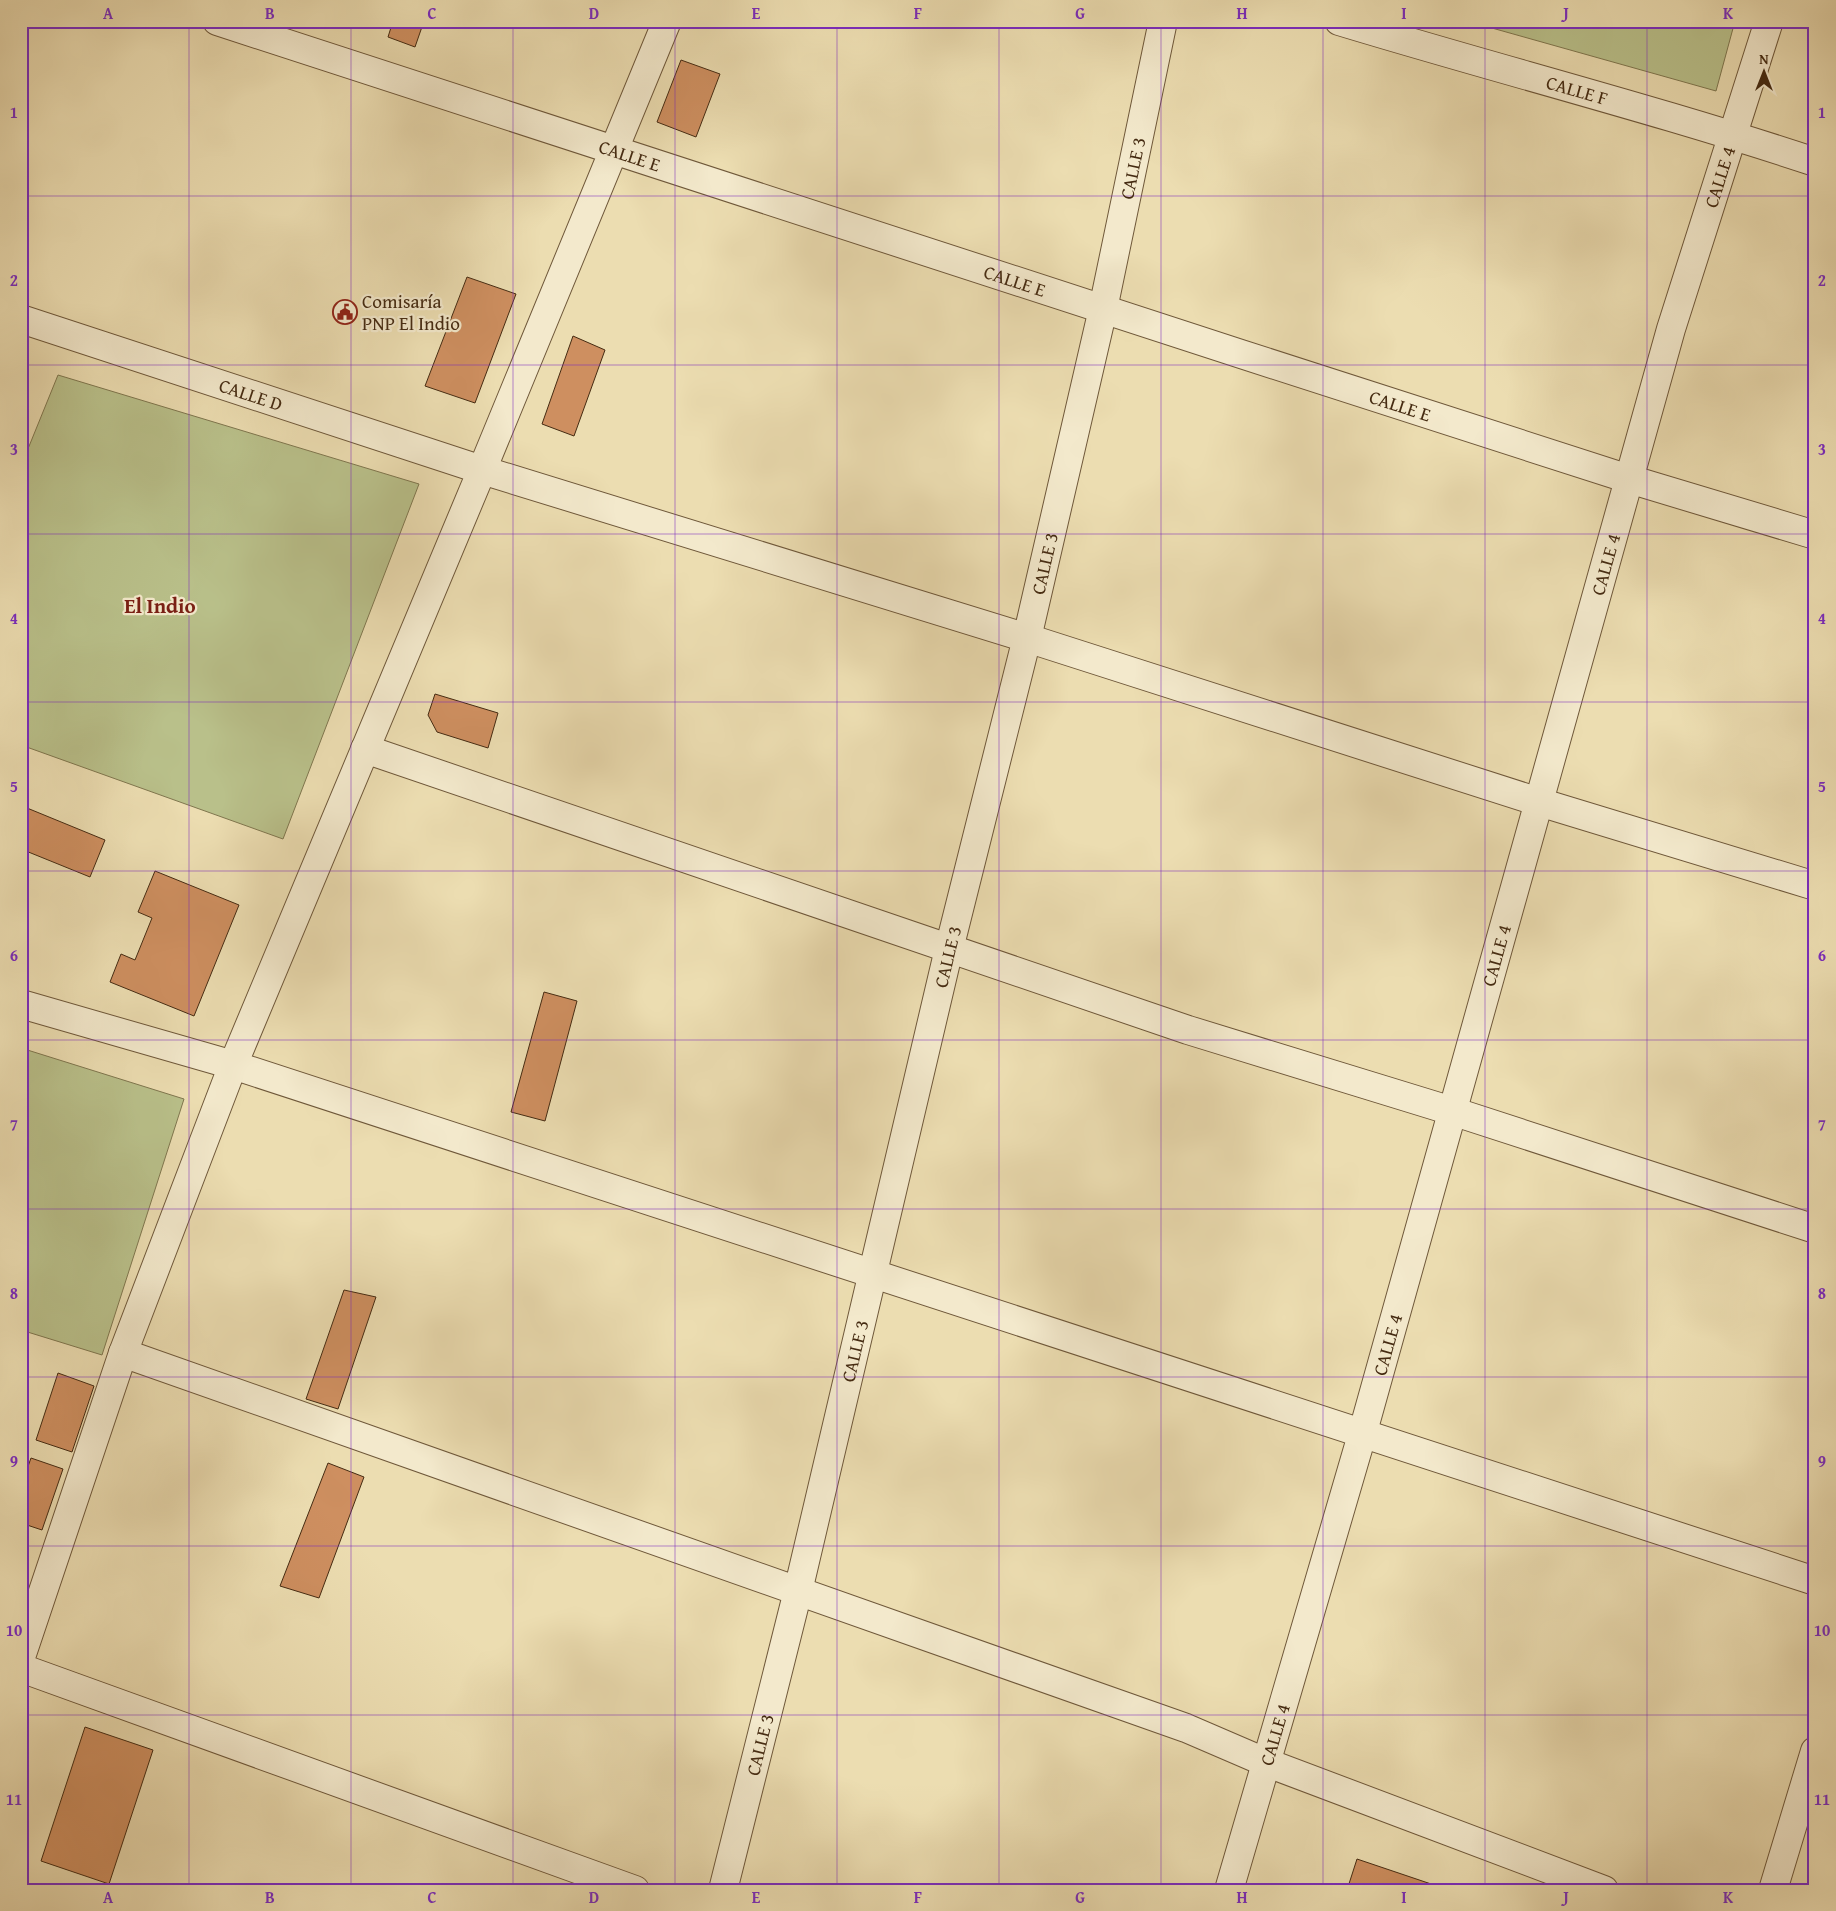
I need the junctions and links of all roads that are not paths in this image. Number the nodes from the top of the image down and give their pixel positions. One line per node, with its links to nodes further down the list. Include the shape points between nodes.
1 (217, 21): 8 (street, CALLE E)
2 (667, 21): 8 (street)
3 (1163, 21): 10 (street, CALLE 3)
4 (1339, 21): 6 (street, CALLE F)
5 (1769, 21): 7 (street, CALLE 4)
6 (1374, 26): 7 (street, CALLE F)
7 (1733, 135): 9 (street, CALLE F); 13 (street, CALLE 4, via 1671,329)
8 (614, 150): 10 (street, CALLE E); 12 (street)
9 (1815, 162)
10 (1103, 309): 13 (street, CALLE E); 15 (street, CALLE 3)
11 (21, 319): 12 (street, CALLE D)
12 (482, 470): 15 (street, CALLE D); 16 (street)
13 (1629, 479): 14 (street, CALLE E); 17 (street, CALLE 4)
14 (1815, 535)
15 (1027, 638): 17 (street, CALLE D); 19 (street, CALLE 3)
16 (365, 749): 19 (street); 21 (street)
17 (1539, 802): 18 (street, CALLE D); 22 (street, CALLE 4)
18 (1815, 886)
19 (949, 949): 22 (street, via 1188,1030); 24 (street, CALLE 3)
20 (21, 1004): 21 (street)
21 (233, 1065): 24 (street); 25 (street)
22 (1452, 1112): 23 (street); 26 (street, CALLE 4)
23 (1815, 1229)
24 (873, 1275): 26 (street); 28 (street, CALLE 3)
25 (123, 1353): 28 (street); 29 (street)
26 (1362, 1435): 27 (street); 32 (street, CALLE 4)
27 (1815, 1581)
28 (798, 1591): 32 (street, via 1186,1728); 34 (street, CALLE 3)
29 (21, 1657)
30 (21, 1668): 33 (street)
31 (1815, 1751): 37 (street)
32 (1265, 1762): 35 (street, CALLE 4); 36 (street)
33 (635, 1890)
34 (723, 1890)
35 (1229, 1890)
36 (1604, 1890)
37 (1773, 1890)

